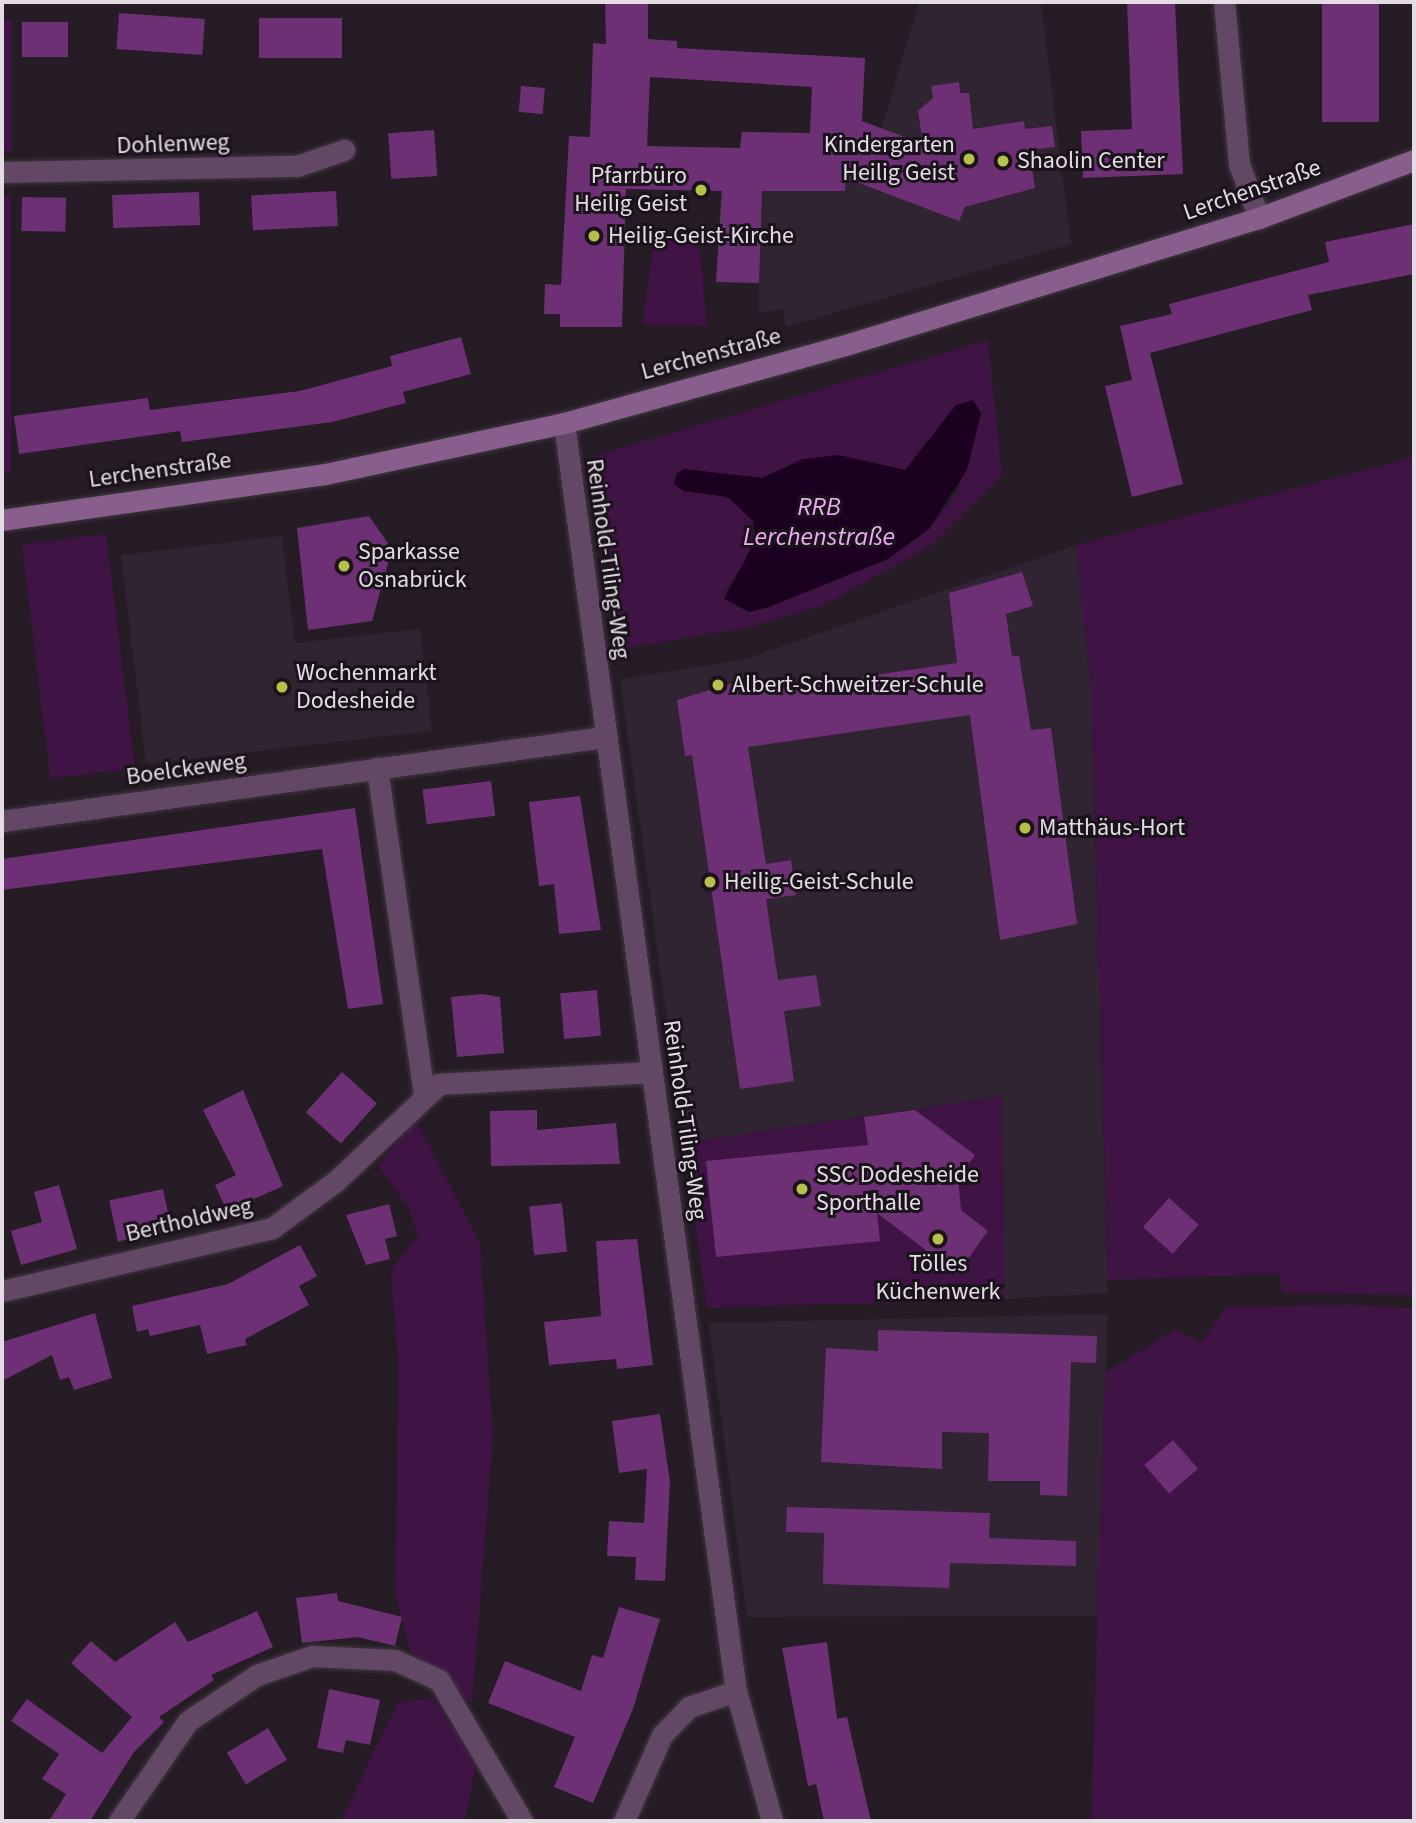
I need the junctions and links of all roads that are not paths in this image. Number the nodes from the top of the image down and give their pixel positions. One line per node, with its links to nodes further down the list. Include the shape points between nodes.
1 (1224, 2): 5 (street, via 1239,164)
2 (344, 149): 4 (street, Dohlenweg, via 297,166)
3 (1414, 160): 5 (street, Lerchenstraße)
4 (2, 172)
5 (1259, 218): 6 (street, Lerchenstraße)
6 (564, 423): 7 (street, Lerchenstraße, via 326,474); 8 (street, Reinhold-Tiling-Weg)
7 (2, 520)
8 (604, 737): 9 (street, Boelckeweg); 11 (street, Reinhold-Tiling-Weg)
9 (377, 768): 10 (street, Boelckeweg); 12 (street)
10 (2, 821)
11 (651, 1072): 12 (street, Bertholdweg, via 457,1079); 14 (street, Reinhold-Tiling-Weg)
12 (424, 1094): 13 (street, Bertholdweg, via 336,1181 272,1228)
13 (2, 1291)
14 (736, 1691): 17 (street, via 689,1707 662,1735); 18 (street, Reinhold-Tiling-Weg)
15 (119, 1821): 16 (street, via 188,1721 257,1675 312,1656 395,1660 439,1680)
16 (522, 1821)
17 (624, 1821)
18 (772, 1821)

